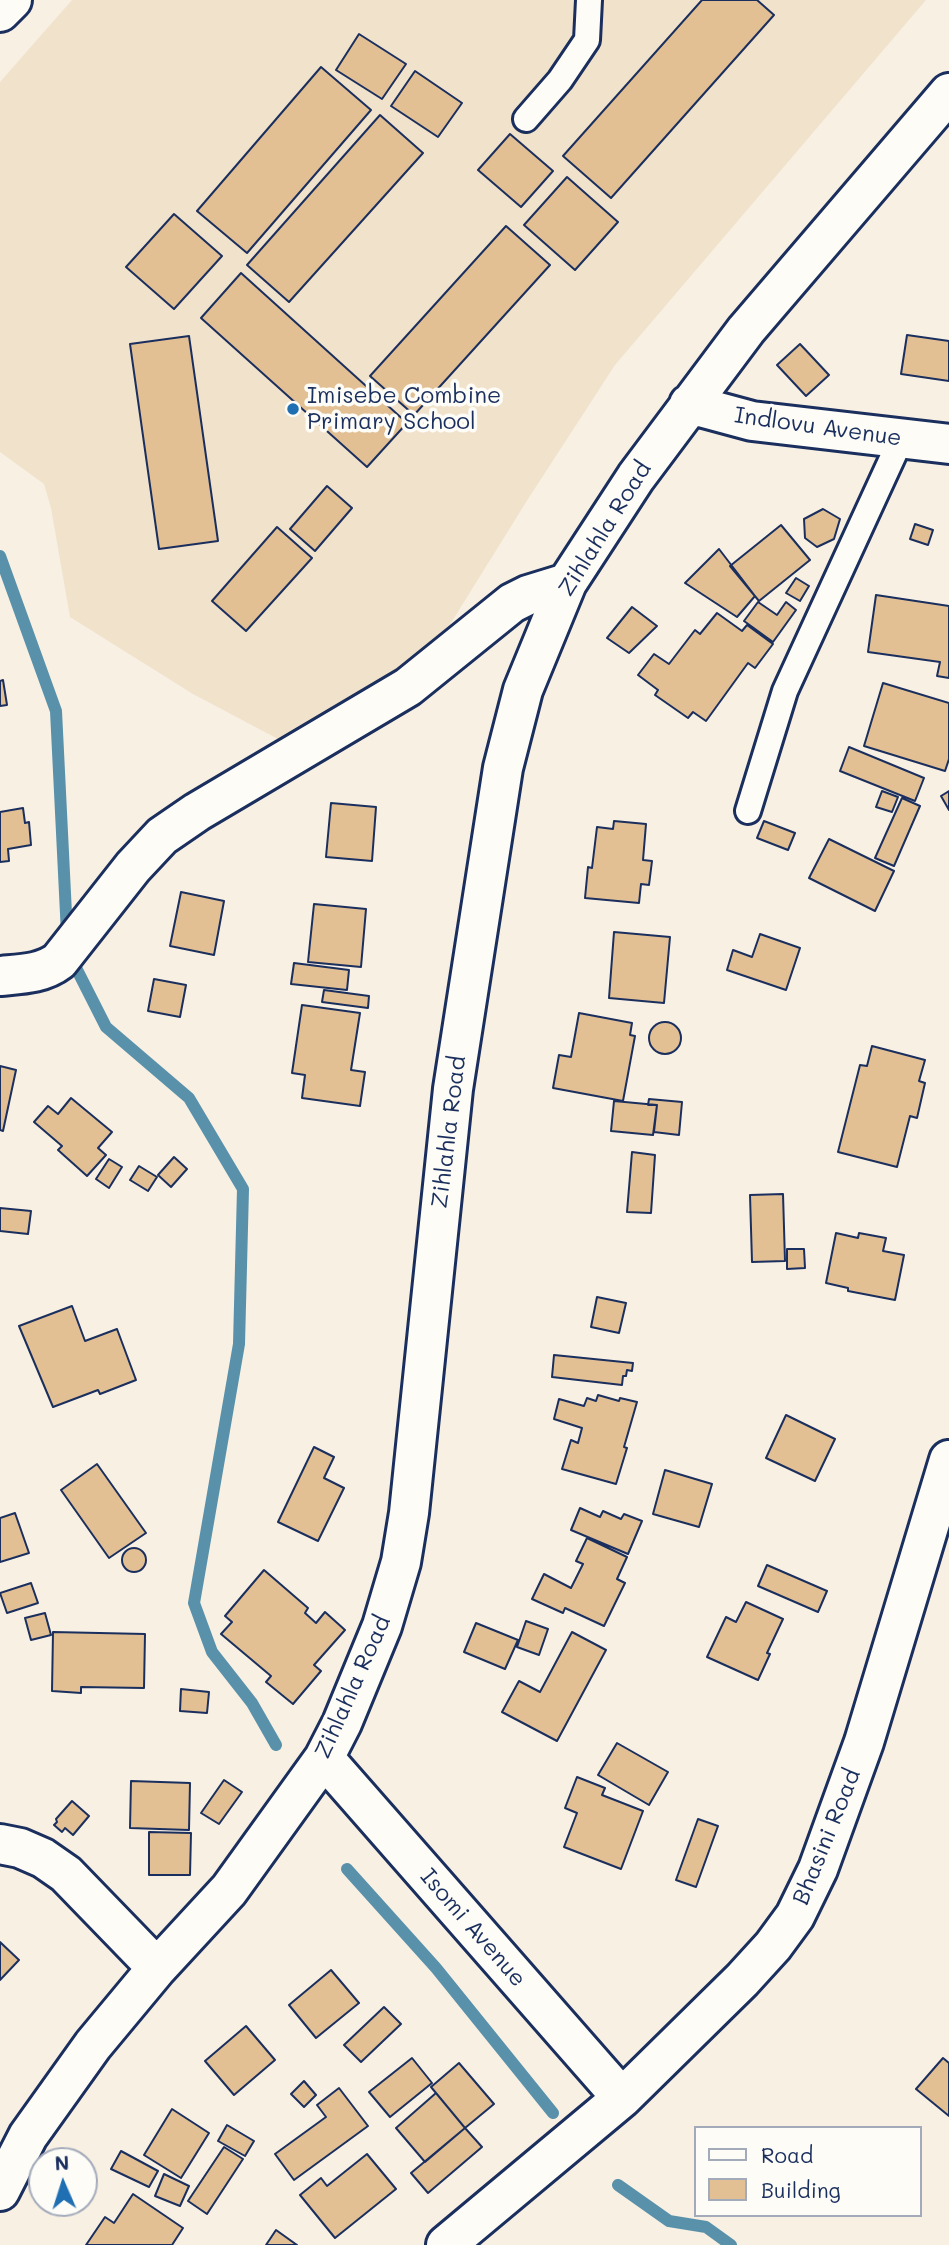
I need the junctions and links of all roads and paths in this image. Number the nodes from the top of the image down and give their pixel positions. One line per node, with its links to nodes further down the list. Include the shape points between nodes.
1 (12, 0): 3 (street)
2 (589, 0): 5 (lane, via 587,40)
3 (0, 12)
4 (945, 105): 6 (street, Zihlahla Road, via 746,330)
5 (526, 119)
6 (689, 404): 7 (street, Indlovu Avenue, via 752,421); 9 (street, Zihlahla Road)
7 (901, 439): 8 (street, Indlovu Avenue); 10 (lane, via 785,691)
8 (949, 444)
9 (567, 583): 11 (street, via 512,603 408,687 162,836 51,968); 13 (street, Zihlahla Road, via 523,690 503,768 453,1089 401,1562 382,1626)
10 (748, 811)
11 (0, 976)
12 (949, 1460): 16 (street, Bhasini Road, via 864,1742 818,1869 795,1916 742,1980)
13 (324, 1758): 15 (street, Zihlahla Road, via 229,1890); 16 (street, Isomi Avenue)
14 (0, 1844): 15 (street, via 20,1847 66,1874)
15 (157, 1968): 17 (street, Zihlahla Road, via 93,2045 28,2136)
16 (622, 2098): 18 (street, Bhasini Road)
17 (0, 2191)
18 (446, 2245)

